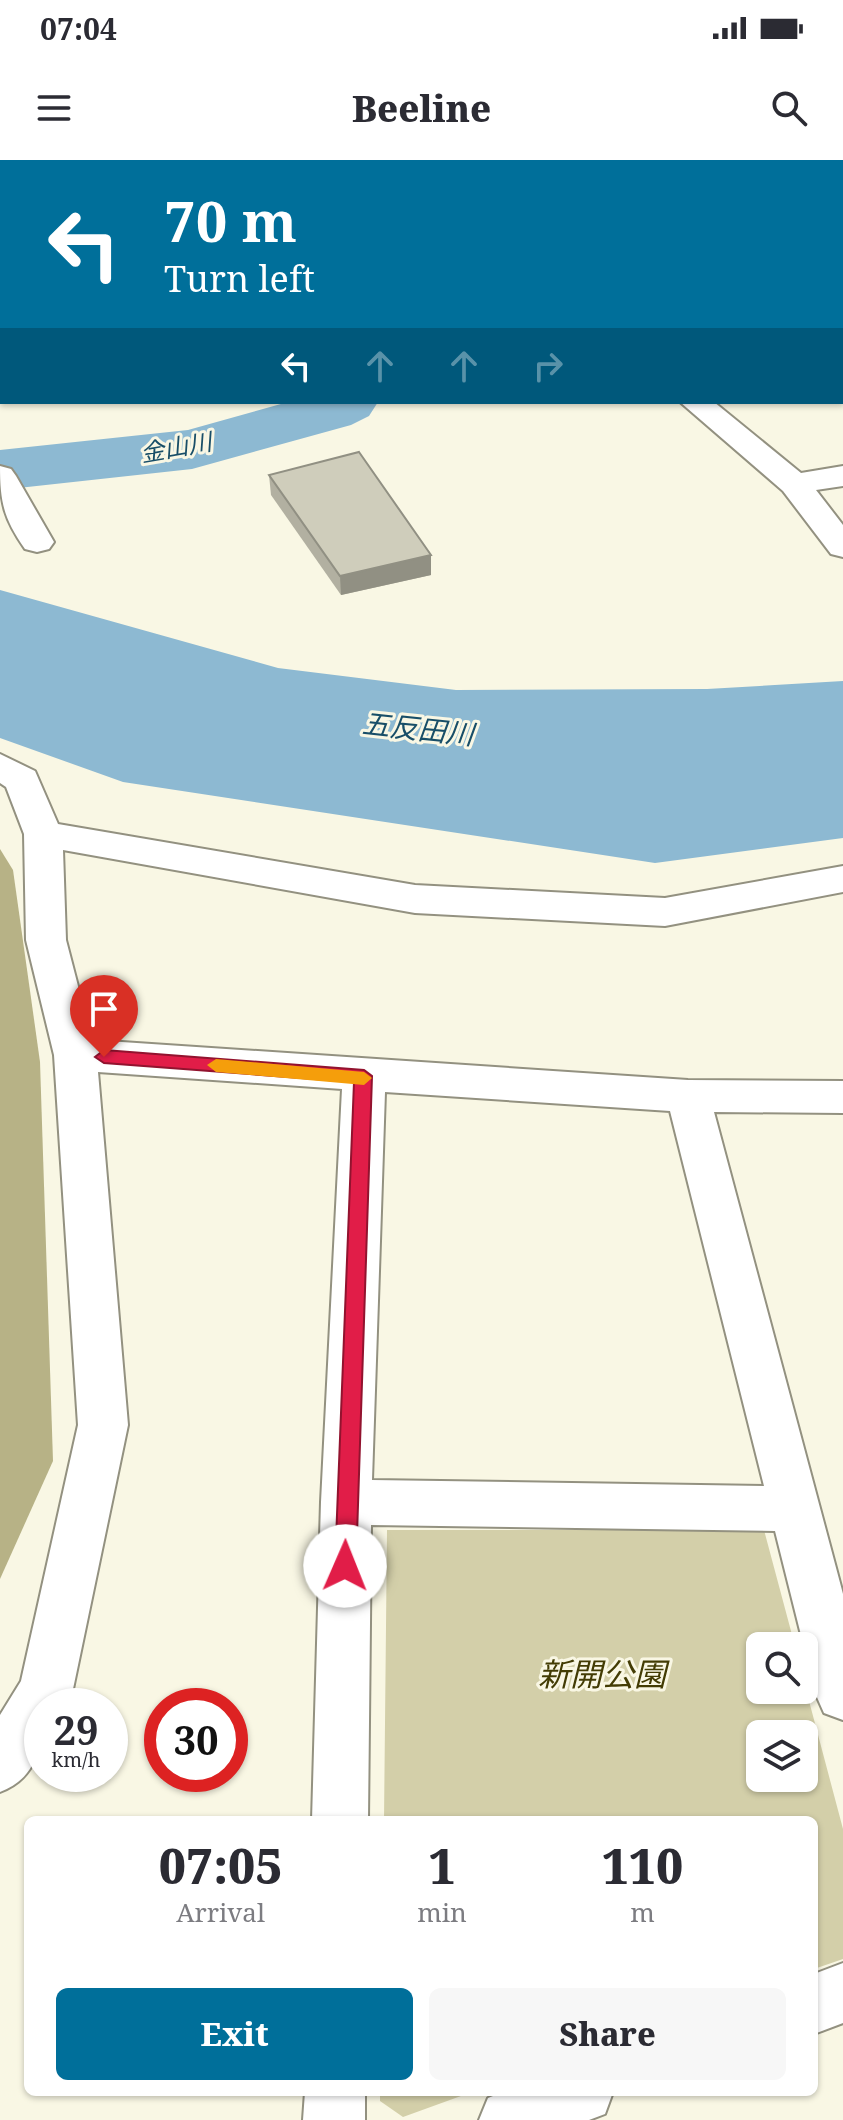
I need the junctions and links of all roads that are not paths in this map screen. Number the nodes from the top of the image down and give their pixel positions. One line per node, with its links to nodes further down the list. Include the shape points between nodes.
1 (697, 404): 4 (street)
2 (0, 476): 5 (street)
3 (843, 476): 4 (street)
4 (794, 484): 6 (street)
5 (37, 542)
6 (843, 547)
7 (0, 766): 8 (street, via 22,780)
8 (43, 834): 9 (street, via 415,899 665,912); 10 (street, via 46,940)
9 (843, 879)
10 (75, 1055): 11 (street); 17 (street, via 103,1425 46,1689)
11 (364, 1076): 12 (street); 14 (street)
12 (688, 1096): 13 (street); 15 (street)
13 (843, 1097)
14 (346, 1502): 15 (street); 18 (street)
15 (795, 1509): 16 (street)
16 (843, 1695)
17 (0, 1766)
18 (340, 1816)
19 (843, 1993): 20 (street)
20 (818, 2002)
21 (335, 2096): 23 (street)
22 (573, 2096): 24 (street)
23 (334, 2120)
24 (510, 2120)

